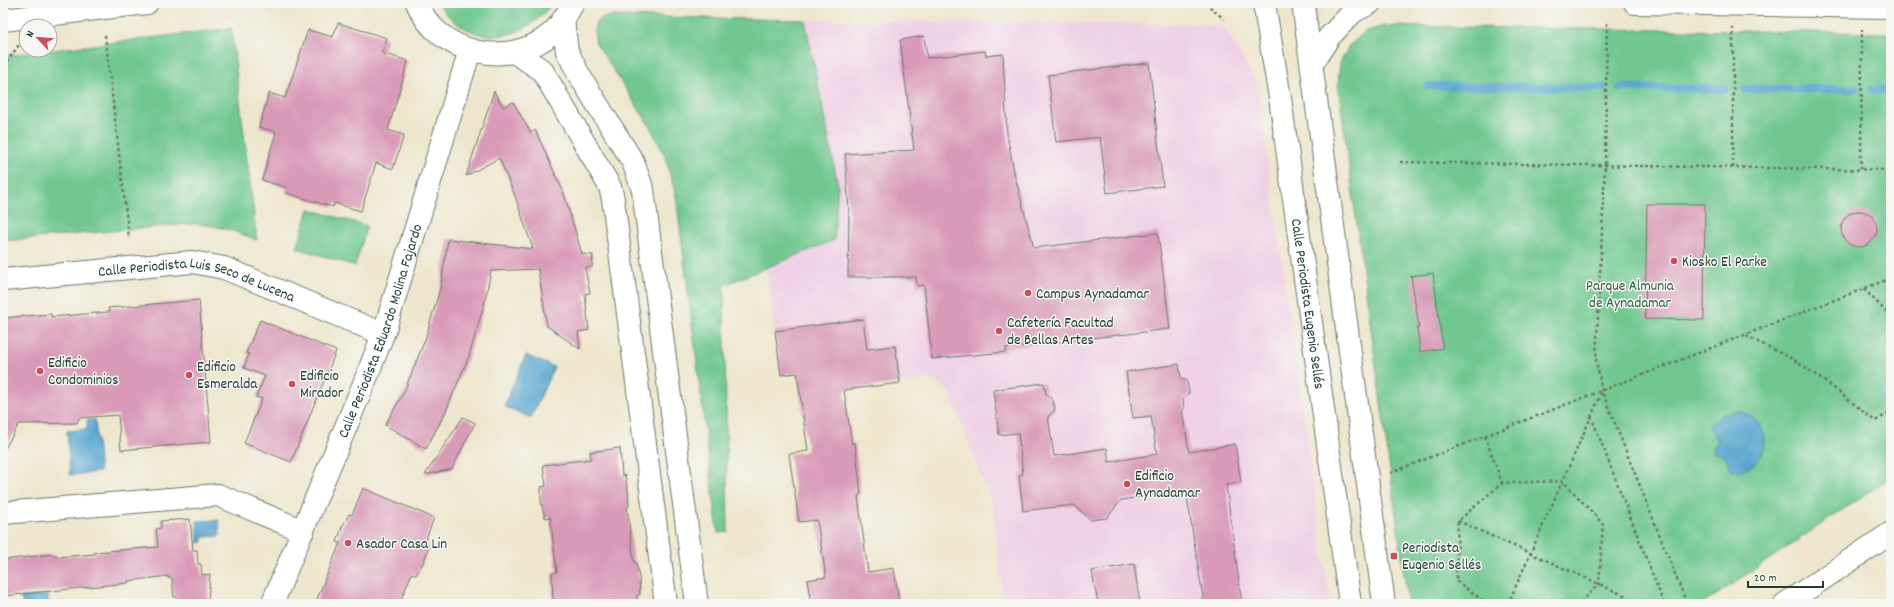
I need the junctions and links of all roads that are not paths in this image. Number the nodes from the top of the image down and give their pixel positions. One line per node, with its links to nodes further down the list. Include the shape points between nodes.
1 (147, 3): 9 (main road)
2 (417, 3): 10 (main road, via 429,23 444,37)
3 (1264, 3): 21 (main road, Calle Periodista Eugenio Sellés, via 1280,98)
4 (1303, 3): 12 (main road)
5 (1370, 3): 12 (main road, via 1353,12 1329,37)
6 (1635, 3): 7 (main road)
7 (1891, 7)
8 (568, 12): 11 (main road, via 552,33 541,41); 20 (main road, via 567,51 633,162 643,190)
9 (3, 20)
10 (470, 50): 11 (main road, via 488,54); 14 (main road, Calle Periodista Eduardo Molina Fajardo)
11 (514, 52): 19 (main road, via 542,70 610,187)
12 (1312, 64): 22 (main road)
13 (3, 280): 14 (main road, Calle Periodista Luis Seco de Lucena, via 192,262 224,268)
14 (383, 334): 16 (main road, Calle Periodista Eduardo Molina Fajardo)
15 (3, 513): 16 (main road, via 218,495)
16 (303, 530): 18 (main road, Calle Periodista Eduardo Molina Fajardo)
17 (1891, 533): 23 (main road)
18 (272, 604)
19 (666, 604)
20 (697, 604)
21 (1350, 604)
22 (1384, 604)
23 (1785, 604)

